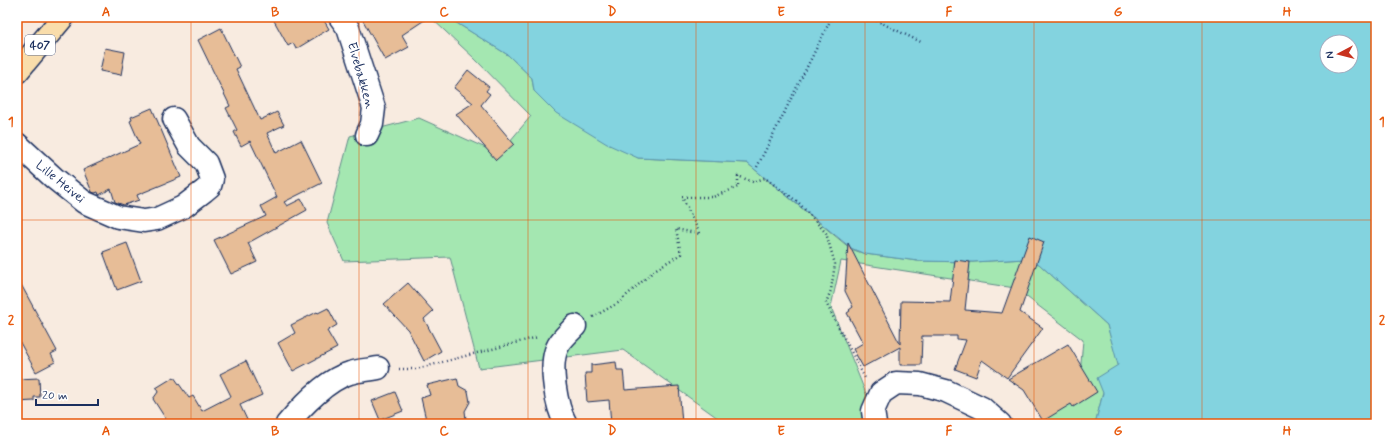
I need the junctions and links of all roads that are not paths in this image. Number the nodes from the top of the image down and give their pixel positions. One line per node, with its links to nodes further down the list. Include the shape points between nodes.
1 (63, 17): 3 (main road, 407)
2 (340, 17): 5 (street, Elvebakken, via 348,28 374,108 372,124)
3 (17, 72)
4 (174, 119): 6 (street, Lille Heivei, via 189,146 206,162 212,179 210,186 183,207 157,219 144,221 118,217 84,202)
5 (367, 135)
6 (17, 144)
7 (575, 326): 10 (street, via 557,347 553,361 558,401)
8 (378, 368): 9 (street, via 334,379)
9 (287, 424)
10 (566, 424)
11 (875, 424): 12 (street, via 873,411 881,393 896,383 920,384 946,391 982,408)
12 (1000, 424)

